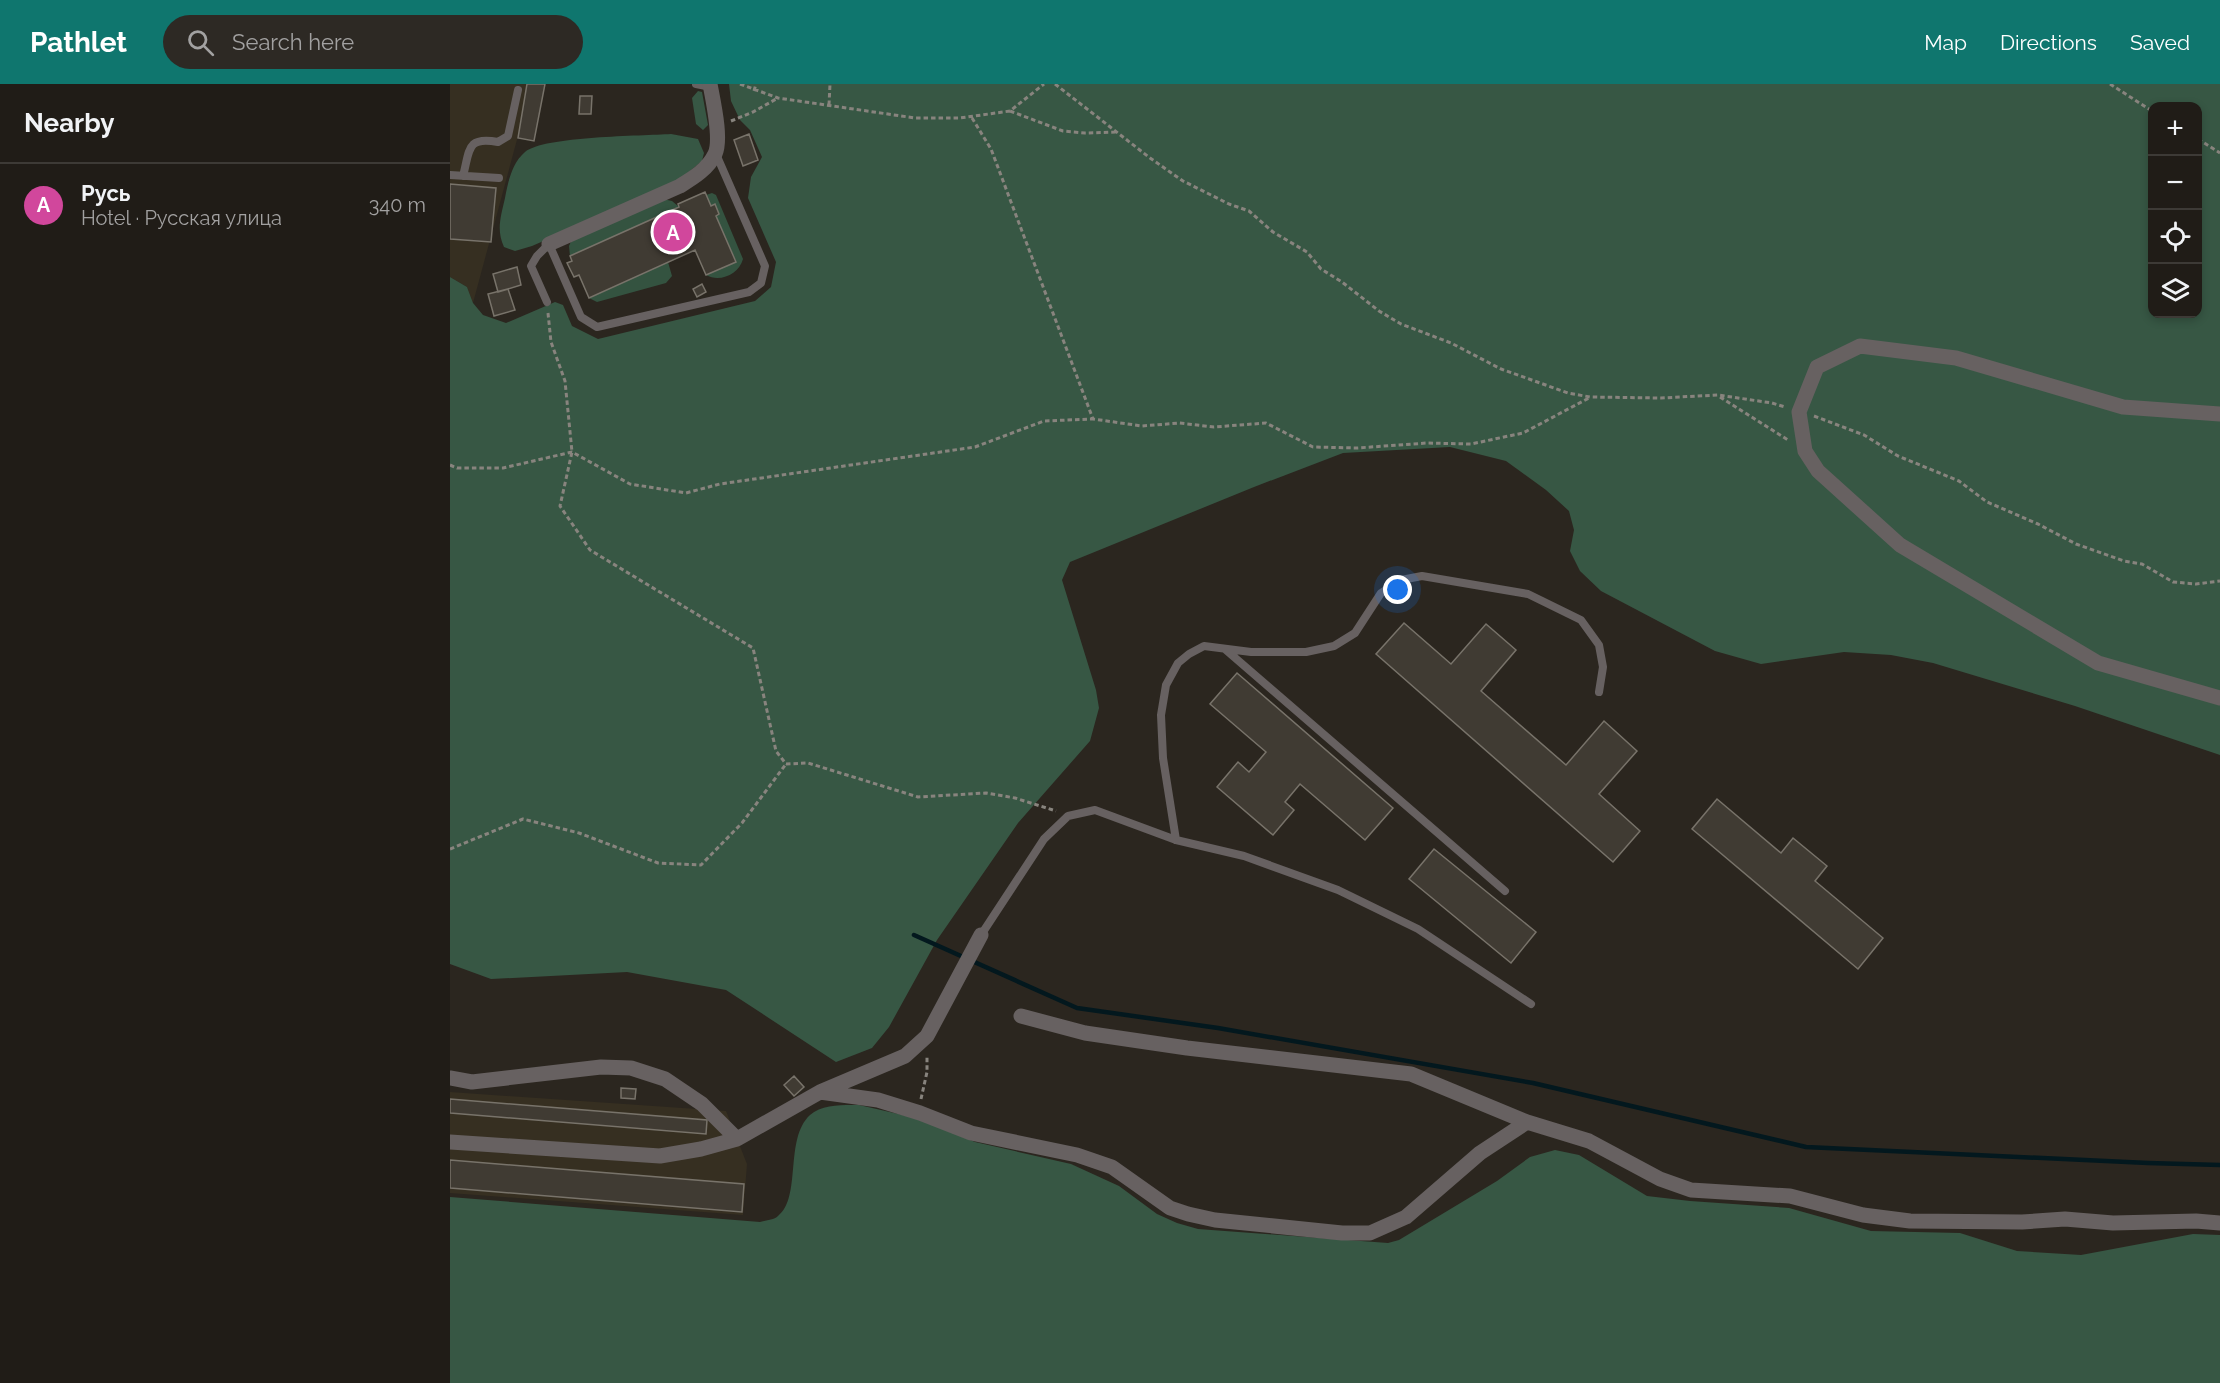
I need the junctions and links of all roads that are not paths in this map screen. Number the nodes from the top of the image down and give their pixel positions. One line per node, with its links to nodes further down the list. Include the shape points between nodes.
1 (706, 85): 3 (street, via 716,125)
2 (518, 90): 5 (lane, via 508,136 498,142 476,141)
3 (715, 154): 7 (street, via 700,173 680,186); 7 (lane, via 765,266 761,283 749,292 597,327 580,317)
4 (450, 175): 5 (lane)
5 (463, 176): 6 (lane)
6 (499, 178)
7 (549, 244): 8 (lane, via 531,266)
8 (547, 302)
9 (2220, 414): 12 (street, via 2123,407 1956,358 1860,346 1817,367 1799,412 1804,451 1818,471 1900,544 2098,663)
10 (1226, 650): 11 (lane, via 1306,652 1334,646 1355,633 1381,593 1401,579 1422,576 1527,594 1581,620 1599,645 1603,667); 13 (lane, via 1204,646 1189,654 1178,663 1166,685 1161,715 1162,758); 14 (lane)
11 (1599, 692)
12 (2220, 698)
13 (1176, 840): 15 (lane, via 1095,810 1068,816 1044,839); 16 (lane, via 1244,856 1338,890 1418,929)
14 (1505, 891)
15 (981, 935): 19 (street, via 927,1036 905,1056)
16 (1531, 1004)
17 (1021, 1016): 20 (street, via 1085,1033 1411,1074)
18 (450, 1078): 21 (street, via 472,1082 601,1067 631,1068 665,1079 702,1104)
19 (820, 1092): 20 (street, via 878,1100 971,1133 1077,1155 1112,1167 1170,1208 1188,1214 1239,1223 1351,1233 1370,1233 1406,1217 1480,1153); 21 (street)
20 (1527, 1122): 23 (street, via 1588,1141 1660,1179 1691,1190 1790,1196 1863,1215 1910,1221)
21 (737, 1139): 22 (street, via 660,1156)
22 (450, 1142)
23 (2220, 1223)

